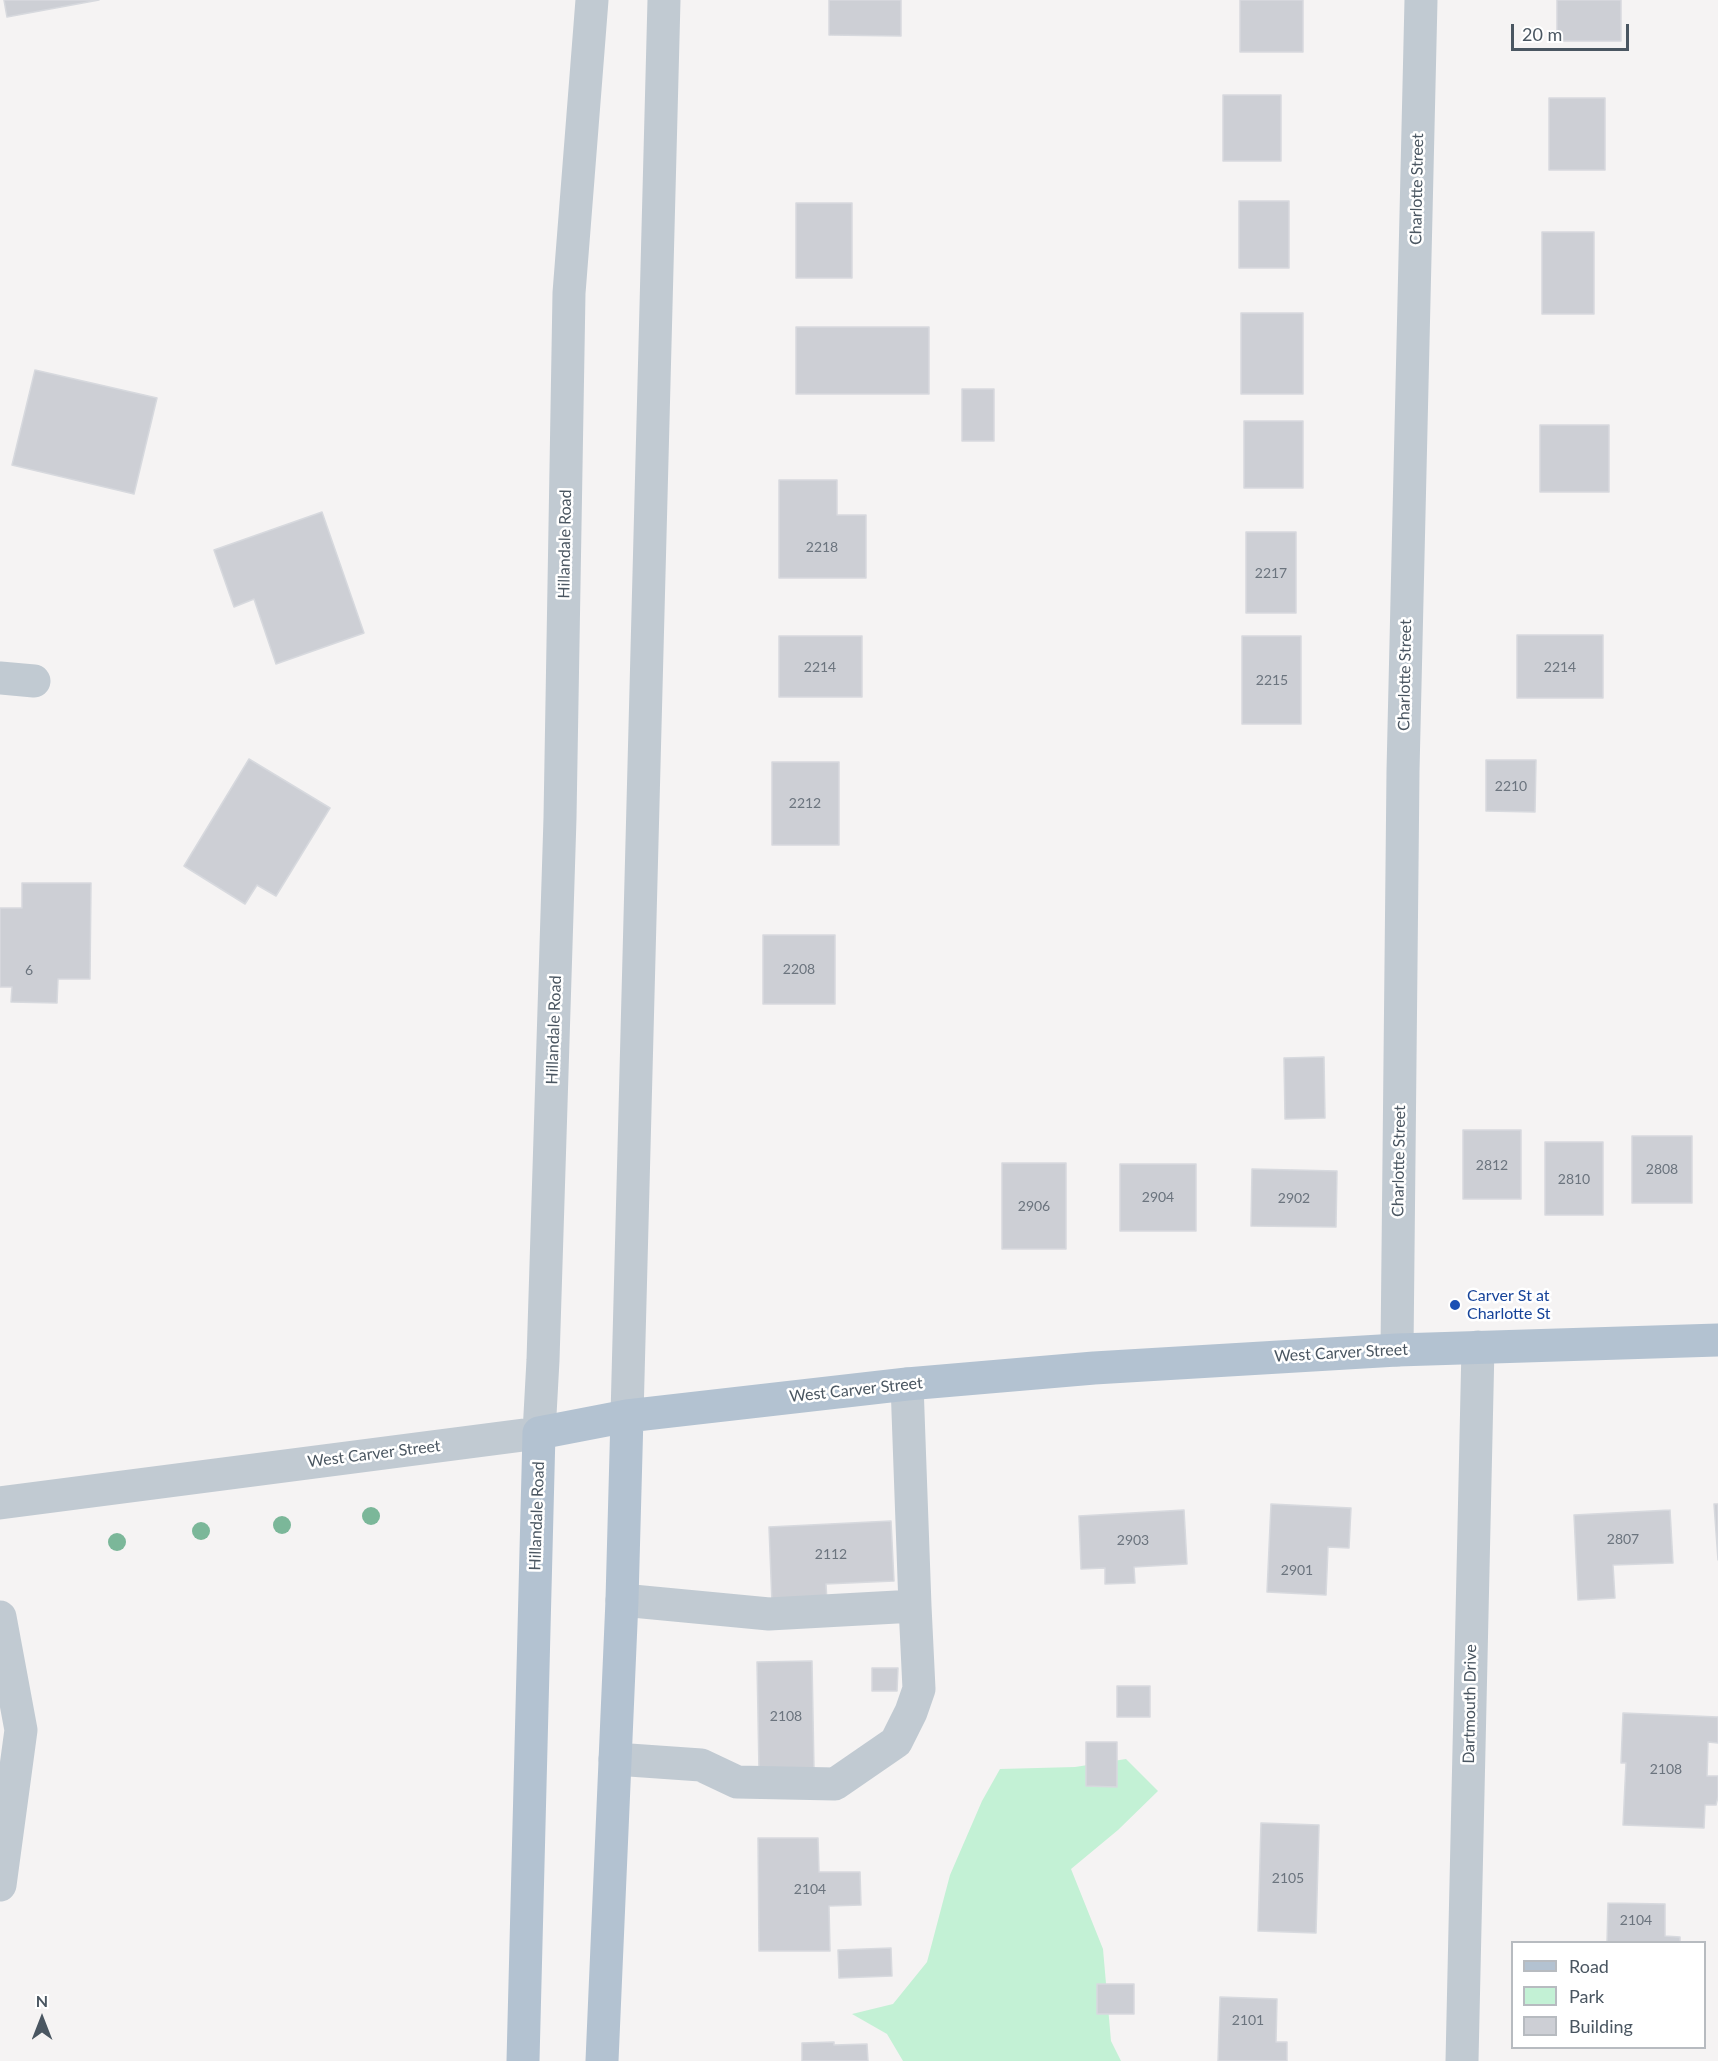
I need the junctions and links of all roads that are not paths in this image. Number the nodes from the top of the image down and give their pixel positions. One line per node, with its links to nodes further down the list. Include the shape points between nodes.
1 (592, 0): 11 (street, Hillandale Road, via 569,293 560,829)
2 (664, 0): 10 (street)
3 (1421, 0): 8 (street, Charlotte Street, via 1403,771)
4 (0, 678): 5 (street)
5 (34, 681)
6 (1718, 1340): 7 (main road, West Carver Street)
7 (1478, 1347): 8 (main road, West Carver Street); 20 (street, Dartmouth Drive)
8 (1397, 1350): 9 (main road, West Carver Street, via 1094,1368)
9 (907, 1384): 10 (main road, West Carver Street); 14 (street)
10 (627, 1416): 11 (main road, West Carver Street); 13 (main road)
11 (539, 1433): 12 (street, West Carver Street); 18 (main road, Hillandale Road)
12 (0, 1503)
13 (622, 1600): 14 (street, via 769,1614); 16 (main road)
14 (915, 1606): 16 (street, via 919,1689 911,1712 896,1742 835,1784 737,1782 701,1765)
15 (0, 1617): 17 (street, via 21,1730)
16 (615, 1759): 19 (main road)
17 (0, 1885)
18 (524, 2061)
19 (602, 2061)
20 (1462, 2061)

